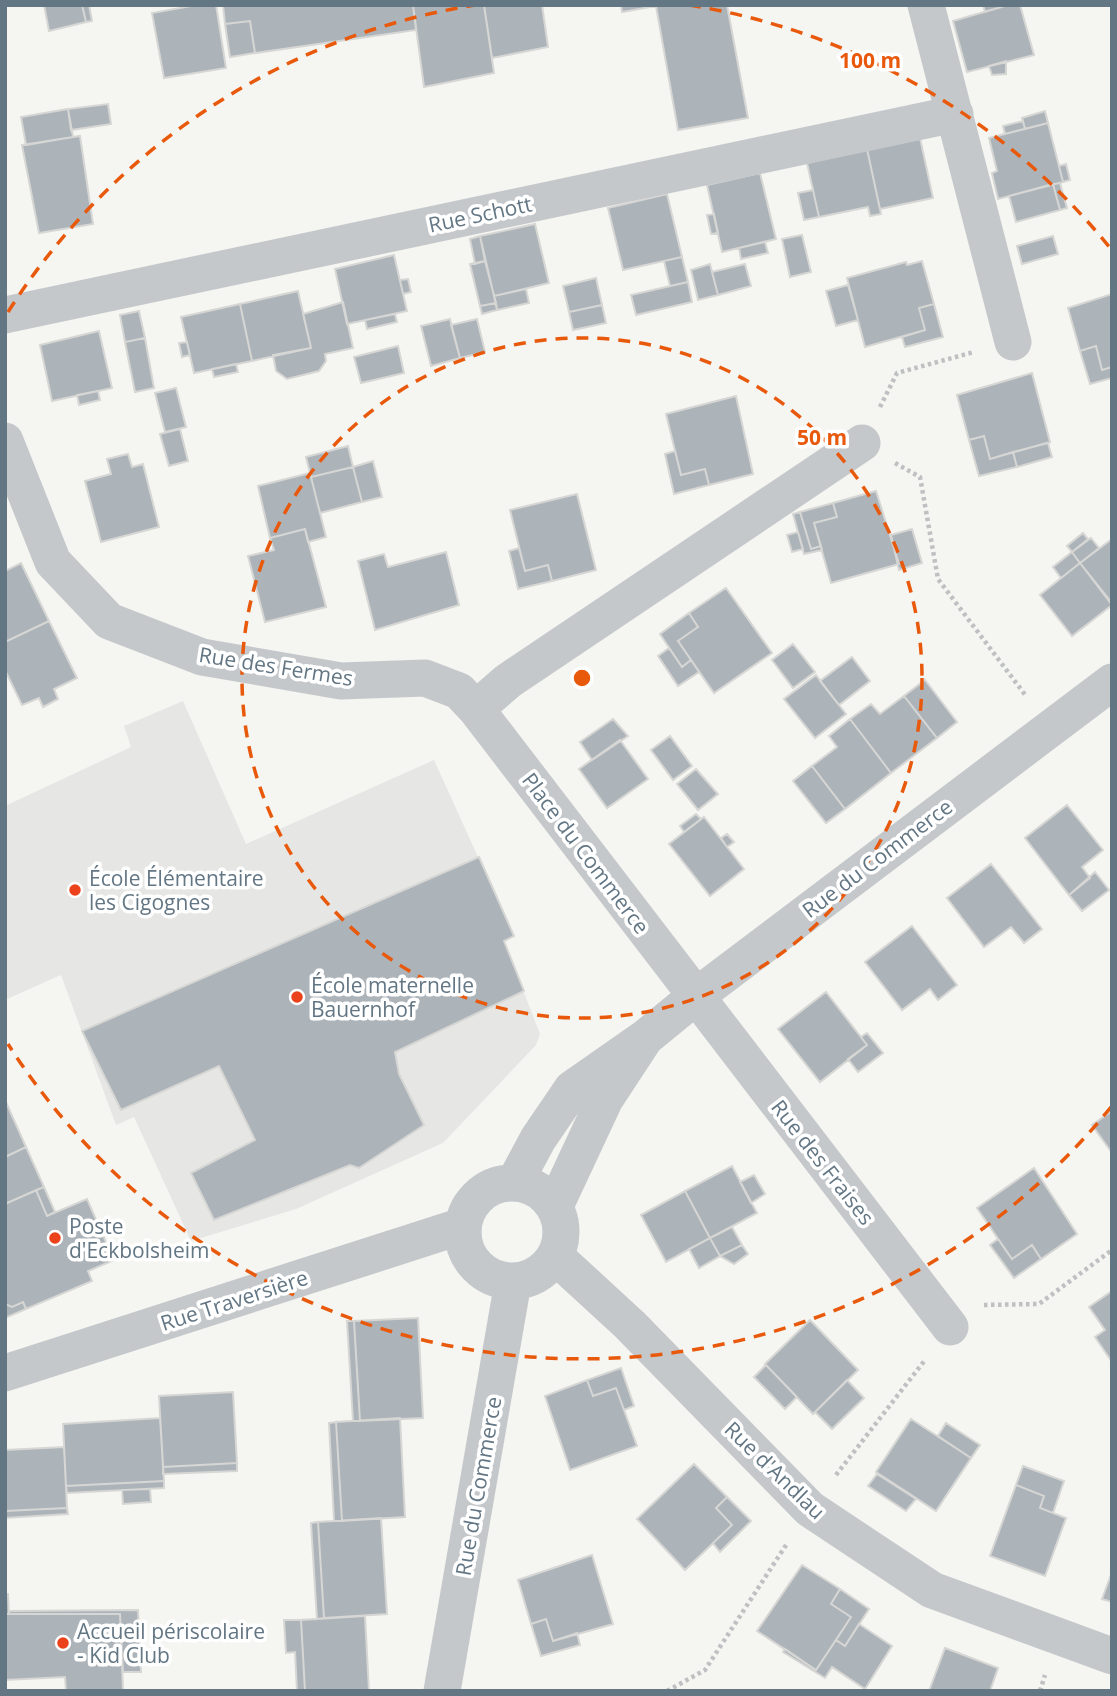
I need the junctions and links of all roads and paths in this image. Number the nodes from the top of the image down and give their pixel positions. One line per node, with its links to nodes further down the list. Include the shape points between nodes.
1 (926, 5): 2 (street)
2 (955, 114): 3 (street, Rue Schott); 4 (street)
3 (5, 315)
4 (1013, 342): 6 (path, via 897,373)
5 (5, 441): 8 (street, Rue des Fermes, via 53,562 109,621 214,660 341,681 425,678 459,691)
6 (862, 443): 8 (street, via 508,681); 9 (path, via 920,477 938,579)
7 (1112, 682): 9 (street, Rue du Commerce)
8 (476, 709): 10 (street, Place du Commerce)
9 (1050, 727): 10 (street, Rue du Commerce)
10 (695, 997): 11 (street, Rue du Commerce); 17 (street, Rue des Fraises)
11 (645, 1038): 12 (street, Rue du Commerce, via 572,1089); 13 (street, Rue du Commerce, via 605,1099)
12 (515, 1182): 13 (street, via 539,1190); 14 (street, via 496,1184 471,1203)
13 (555, 1206): 15 (street, via 562,1227)
14 (462, 1226): 16 (street, via 468,1255 488,1276); 18 (street, Rue Traversière)
15 (556, 1257): 16 (street, via 542,1272); 19 (street, Rue d'Andlau, via 630,1325)
16 (513, 1282): 21 (street, Rue du Commerce)
17 (950, 1327)
18 (5, 1373)
19 (810, 1509): 20 (street, Rue d'Andlau, via 932,1590); 22 (path, via 705,1670)
20 (1112, 1656)
21 (442, 1691)
22 (667, 1691)

